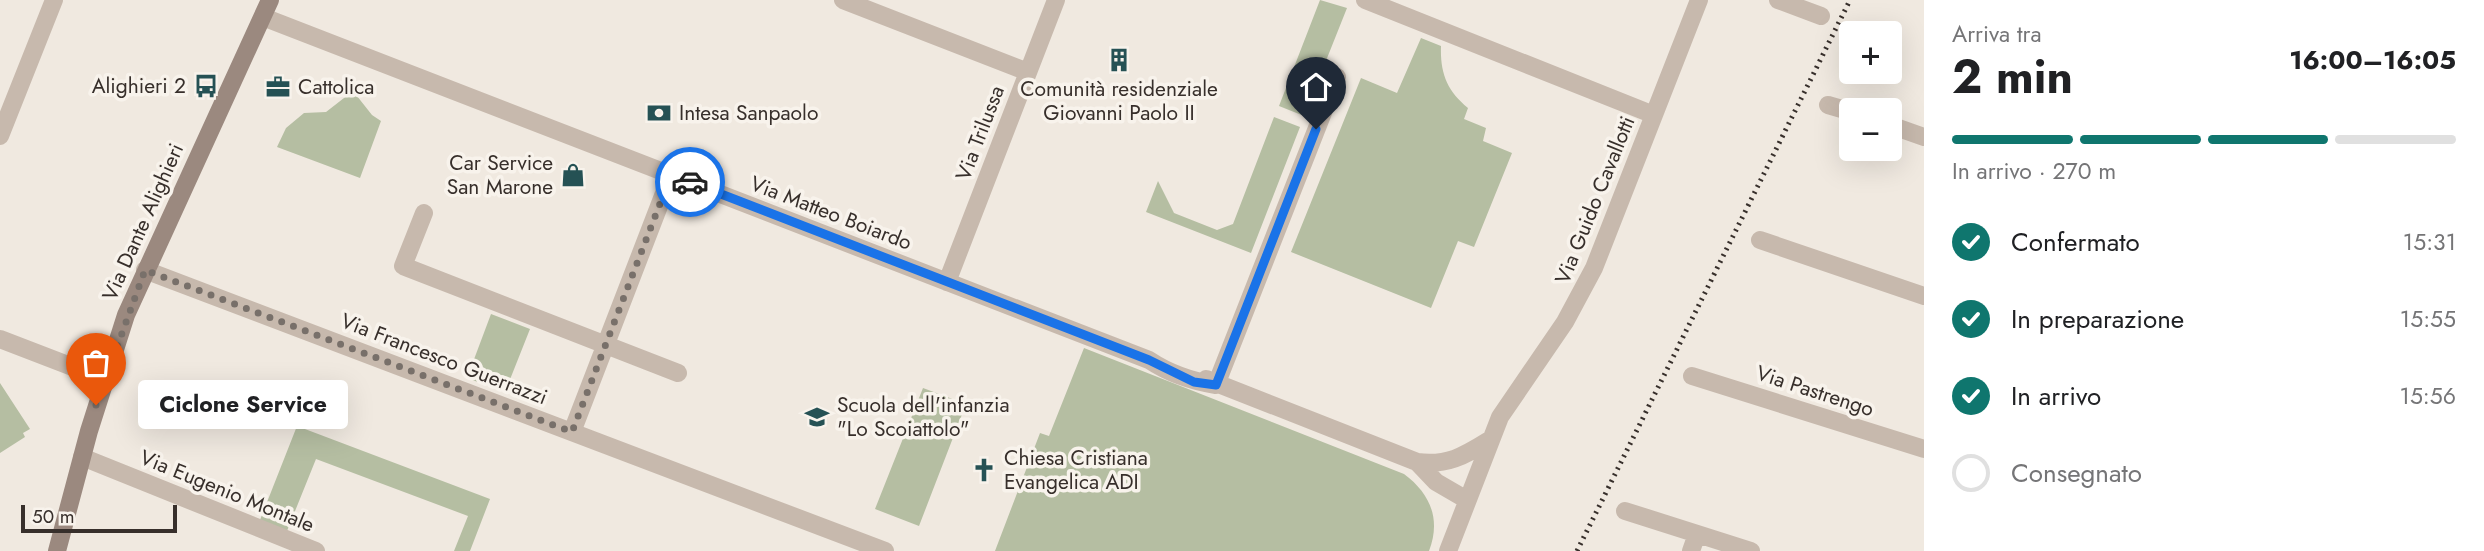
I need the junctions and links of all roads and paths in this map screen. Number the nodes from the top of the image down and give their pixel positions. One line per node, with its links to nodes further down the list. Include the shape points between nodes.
1 (54, 0): 11 (street)
2 (843, 0): 9 (street)
3 (1056, 0): 9 (street, Via Trilussa)
4 (1365, 0): 14 (street)
5 (1699, 0): 14 (street, Via Guido Cavallotti)
6 (1778, 0): 8 (street)
7 (266, 8): 18 (street, Via Matteo Boiardo); 21 (main road, Via Dante Alighieri)
8 (1821, 16)
9 (1028, 72): 22 (street, Via Trilussa)
10 (1337, 77): 29 (street)
11 (6, 103): 16 (street)
12 (1828, 104): 13 (street)
13 (1839, 108)
14 (1654, 115): 31 (street, Via Guido Cavallotti, via 1581,295)
15 (1902, 129): 17 (street)
16 (0, 136)
17 (1924, 137)
18 (671, 175): 22 (street, Via Matteo Boiardo); 25 (street)
19 (424, 213): 25 (street, via 403,266)
20 (1760, 240): 23 (street)
21 (145, 270): 28 (main road, Via Dante Alighieri); 30 (street, Via Francesco Guerrazzi)
22 (947, 282): 29 (street, Via Matteo Boiardo, via 1149,360 1194,382)
23 (1924, 296)
24 (0, 339): 28 (street)
25 (606, 345): 26 (street); 30 (street)
26 (678, 373)
27 (1692, 376): 32 (street, Via Pastrengo)
28 (104, 379): 33 (main road, Via Dante Alighieri)
29 (1216, 385): 34 (street, Via Matteo Boiardo)
30 (572, 432): 42 (street, Via Francesco Guerrazzi)
31 (1489, 441): 35 (street, Via Matteo Boiardo); 36 (street, Via Guido Cavallotti)
32 (1924, 449)
33 (82, 457): 40 (street, Via Eugenio Montale); 41 (main road, Via Dante Alighieri)
34 (1417, 462): 35 (street, Via Matteo Boiardo); 37 (street, Via Matteo Boiardo, via 1436,482)
35 (1447, 463): 36 (street, via 1458,465)
36 (1474, 480): 37 (street, Via Guido Cavallotti)
37 (1467, 500): 43 (street, Via Guido Cavallotti)
38 (1625, 511): 39 (street)
39 (1694, 542): 44 (street)
40 (315, 550)
41 (57, 551)
42 (885, 551)
43 (1448, 551)
44 (1751, 551)

